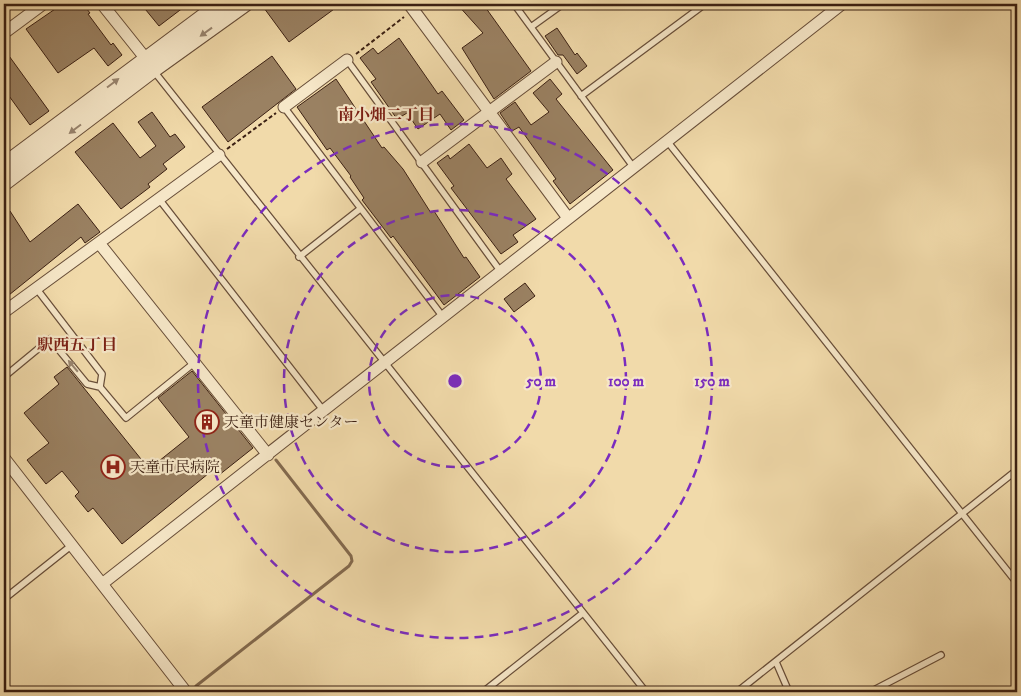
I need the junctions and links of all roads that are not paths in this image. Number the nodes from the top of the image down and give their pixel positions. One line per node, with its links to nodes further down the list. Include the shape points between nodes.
1 (43, 4): 11 (street)
2 (102, 4): 14 (street)
3 (220, 4): 14 (street)
4 (245, 4): 14 (street, one-way to 14)
5 (514, 4): 10 (lane)
6 (563, 4): 10 (lane)
7 (705, 4): 15 (lane)
8 (842, 4): 18 (street)
9 (411, 7): 17 (street)
10 (531, 27): 13 (lane)
11 (4, 33)
12 (347, 60): 16 (street); 20 (lane)
13 (556, 62): 15 (lane); 17 (street)
14 (150, 65): 19 (lane); 21 (street, one-way to 14); 23 (street, one-way to 23)
15 (581, 96): 22 (lane)
16 (284, 107): 25 (lane)
17 (490, 112): 20 (street); 26 (street)
18 (667, 141): 22 (street); 41 (lane)
19 (219, 155): 24 (street); 28 (lane)
20 (422, 162): 29 (lane)
21 (4, 164)
22 (634, 168): 26 (street)
23 (4, 183)
24 (159, 199): 27 (street); 37 (lane)
25 (360, 209): 28 (lane); 32 (lane)
26 (568, 218): 29 (street)
27 (98, 243): 30 (street); 33 (street)
28 (299, 257): 34 (lane)
29 (501, 272): 32 (street)
30 (36, 288): 31 (street); 36 (lane, via 102,374)
31 (4, 312)
32 (443, 317): 34 (street)
33 (194, 363): 36 (lane, via 126,418); 38 (street)
34 (384, 364): 37 (street); 46 (lane)
35 (4, 376): 36 (lane, one-way to 35, via 87,384 50,339)
36 (100, 387)
37 (323, 410): 38 (street)
38 (268, 455): 44 (street)
39 (4, 458): 42 (street)
40 (1017, 470): 41 (lane)
41 (962, 514): 43 (lane); 48 (lane)
42 (72, 545): 44 (street); 45 (lane)
43 (1017, 583)
44 (102, 584): 49 (street)
45 (4, 599)
46 (583, 613): 50 (lane); 51 (lane)
47 (941, 654): 54 (lane)
48 (776, 662): 52 (lane); 53 (lane)
49 (186, 692)
50 (483, 692)
51 (646, 692)
52 (736, 692)
53 (790, 692)
54 (870, 692)

